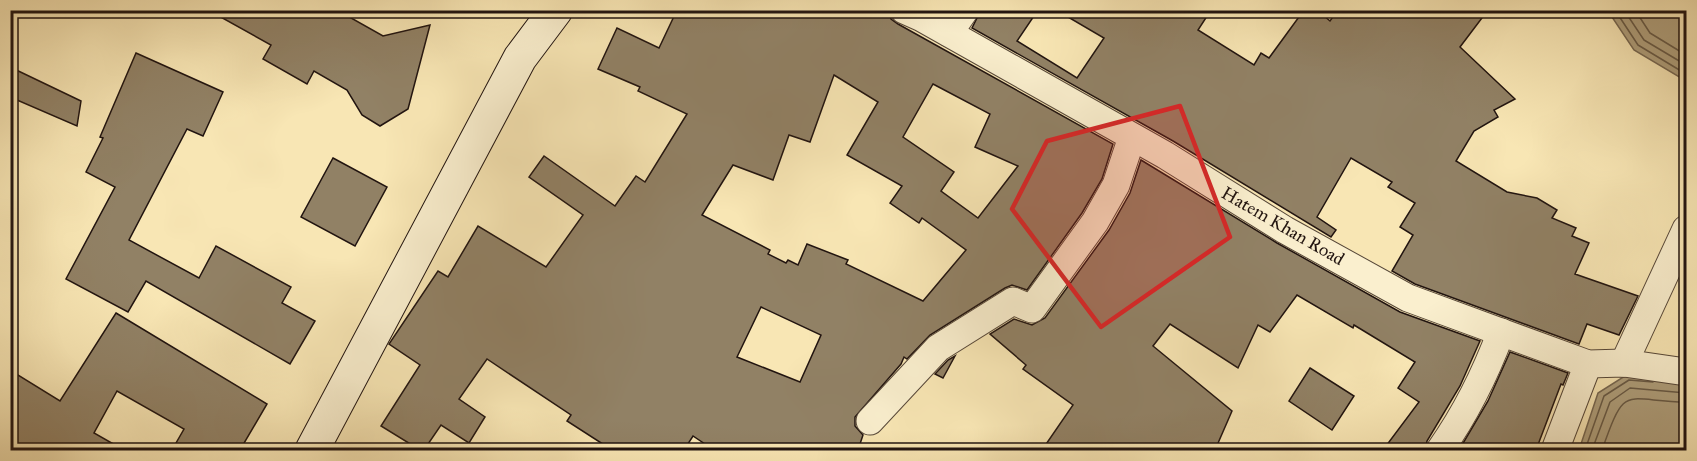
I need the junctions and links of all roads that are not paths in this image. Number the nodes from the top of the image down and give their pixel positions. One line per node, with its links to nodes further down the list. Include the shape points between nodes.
1 (556, 10): 12 (main road, via 520,58)
2 (904, 10): 4 (street, Hatem Khan Road)
3 (965, 10): 4 (street)
4 (949, 33): 5 (street, Hatem Khan Road)
5 (1132, 137): 7 (street, Hatem Khan Road, via 1285,230 1408,297); 11 (street, via 1116,185 1095,222 1032,309 1013,302 938,348)
6 (1686, 229): 8 (street)
7 (1501, 332): 9 (street, Hatem Khan Road); 13 (street, via 1465,415)
8 (1624, 363): 9 (street, Hatem Khan Road); 10 (street, Hatem Khan Road)
9 (1588, 364): 14 (street)
10 (1686, 372)
11 (870, 421)
12 (312, 450)
13 (1440, 450)
14 (1555, 450)

